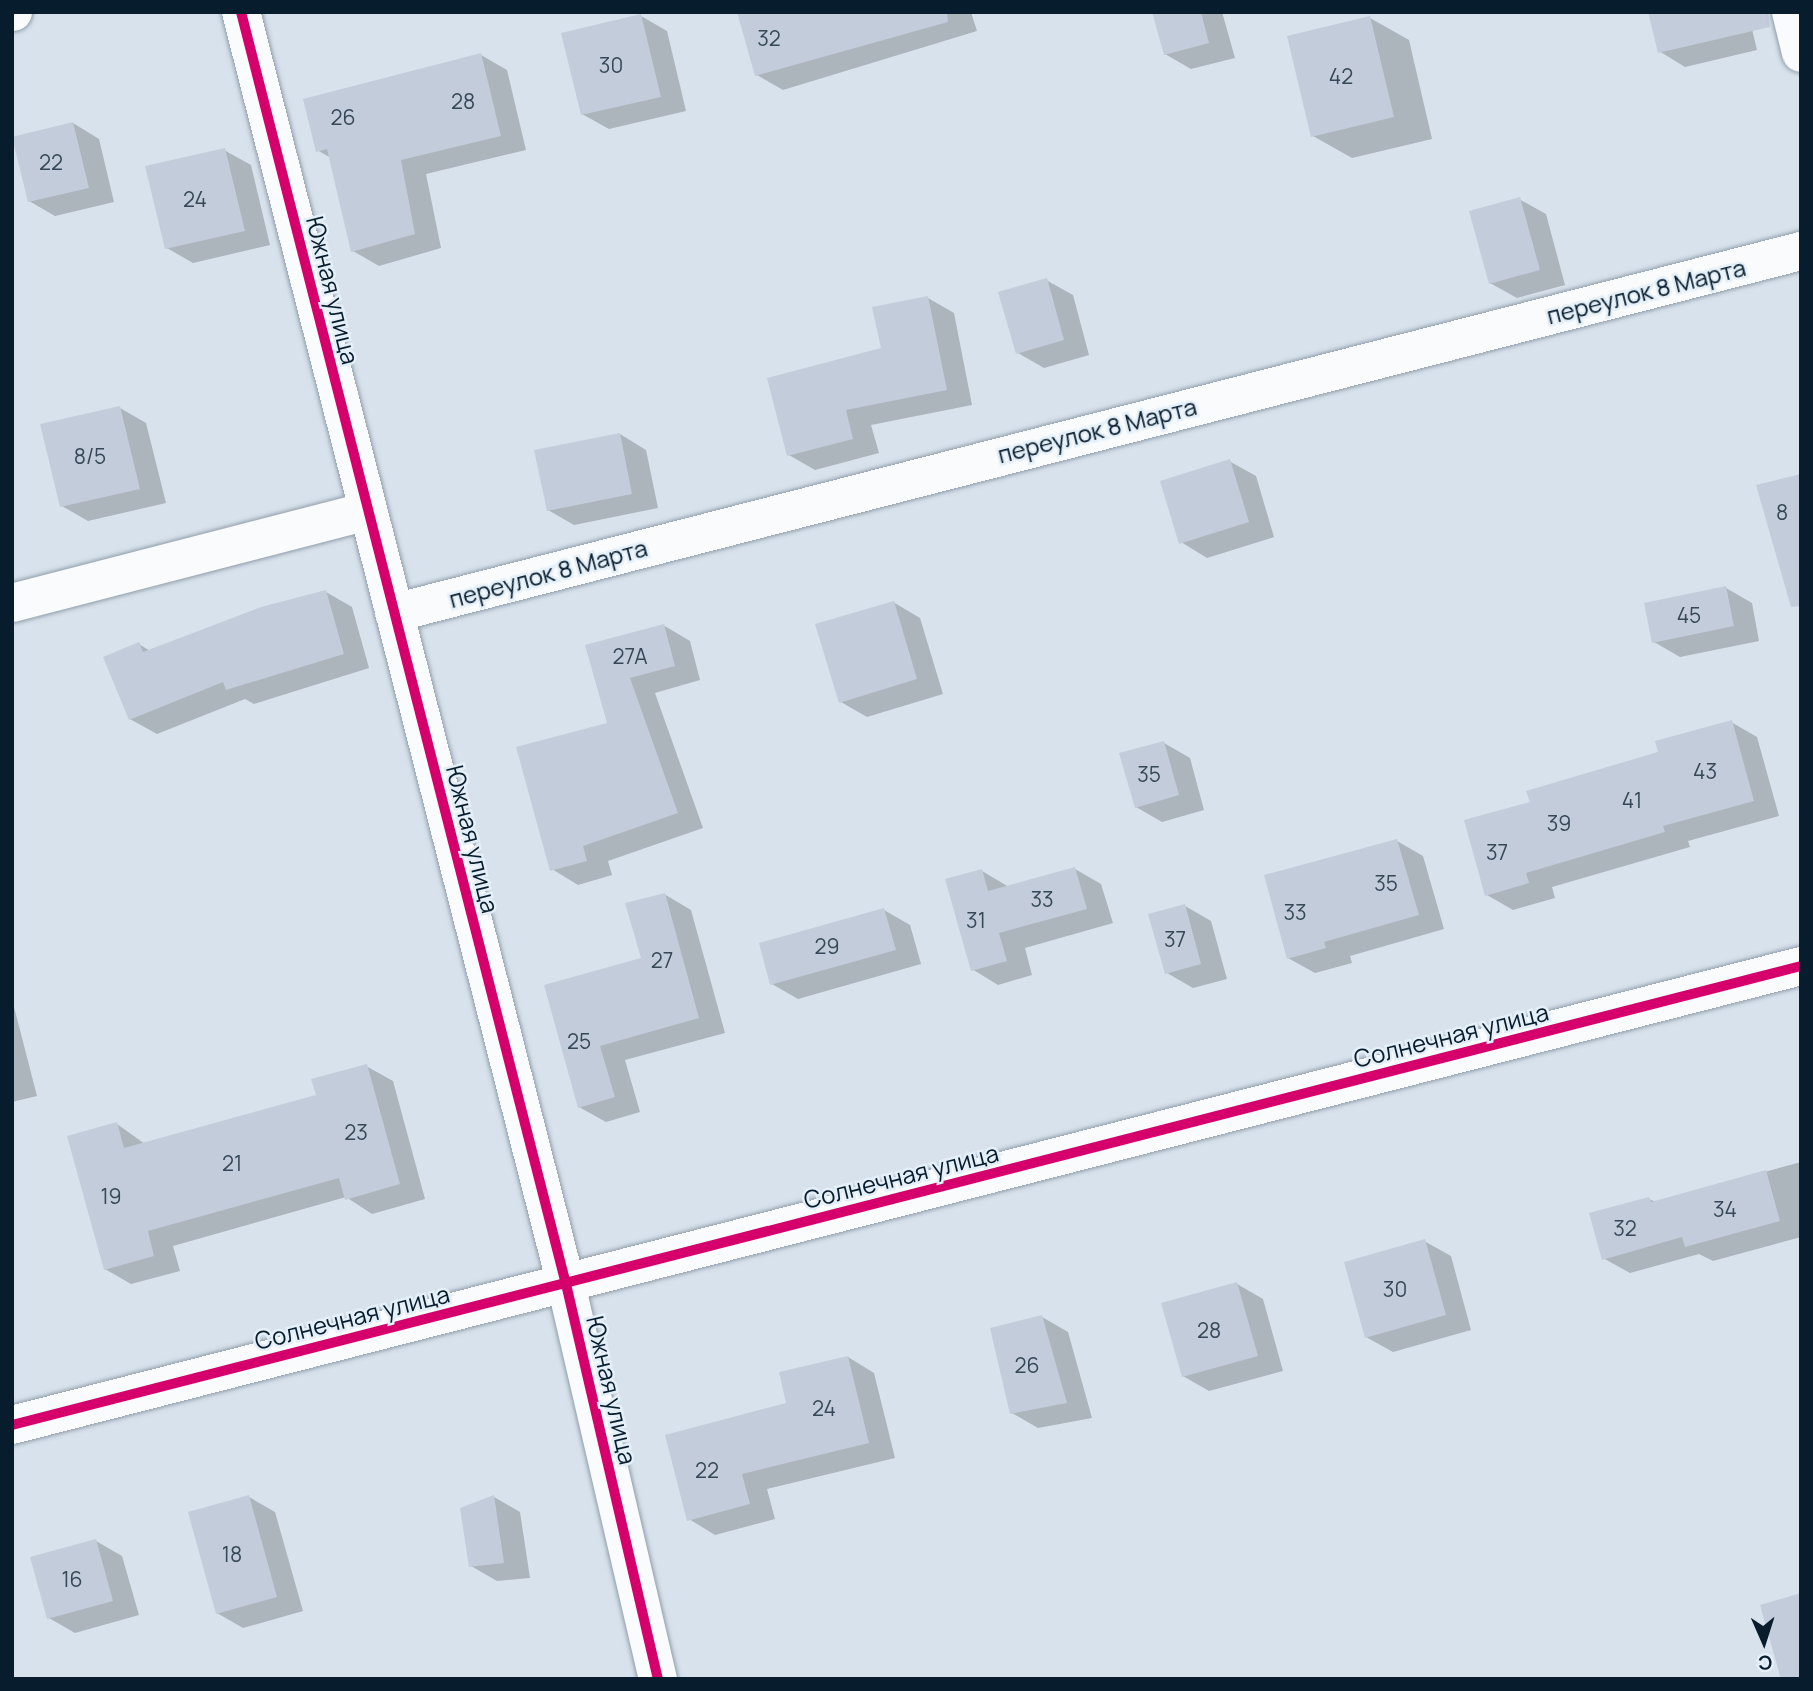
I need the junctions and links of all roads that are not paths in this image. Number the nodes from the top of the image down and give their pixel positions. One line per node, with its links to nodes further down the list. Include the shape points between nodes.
1 (241, 12): 5 (street, Южная улица)
2 (1791, 12): 3 (street)
3 (1801, 53)
4 (1801, 251): 7 (street, переулок 8 Марта)
5 (367, 510): 6 (street); 7 (street, Южная улица)
6 (12, 603)
7 (394, 614): 9 (street, Южная улица)
8 (1801, 966): 9 (street, Солнечная улица)
9 (566, 1284): 10 (street, Солнечная улица); 11 (street, Южная улица)
10 (12, 1425)
11 (658, 1679)

